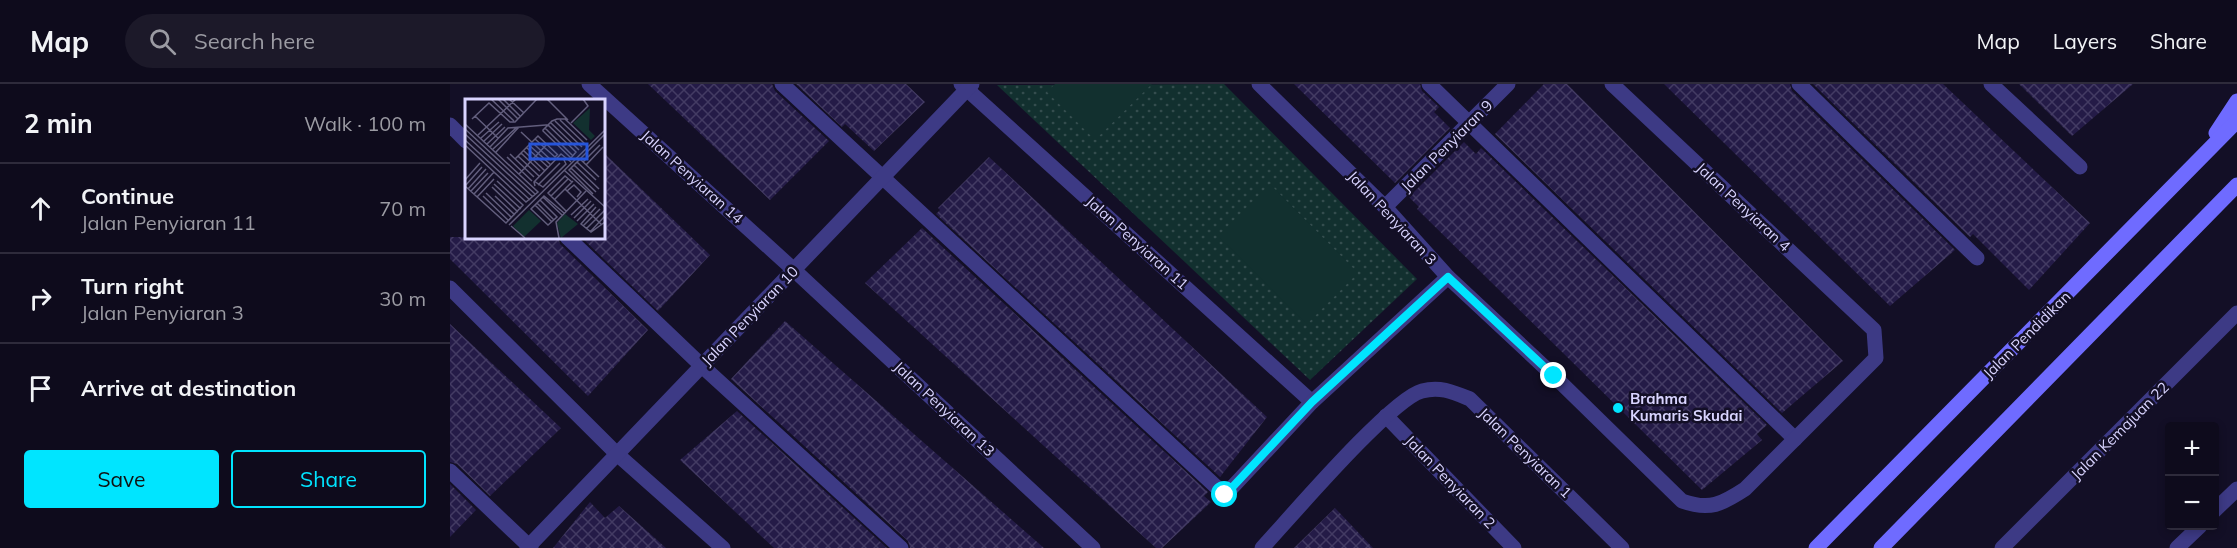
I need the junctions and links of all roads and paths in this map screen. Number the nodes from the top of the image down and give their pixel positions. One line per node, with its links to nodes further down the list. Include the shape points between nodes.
1 (589, 84): 22 (street, Jalan Penyiaran 14)
2 (782, 84): 17 (street)
3 (1259, 84): 19 (street, Jalan Penyiaran 3)
4 (1429, 84): 12 (street)
5 (1508, 84): 12 (street, Jalan Penyiaran 9)
6 (1612, 84): 29 (street, Jalan Penyiaran 4, via 1874,330 1876,358)
7 (1799, 84): 21 (street)
8 (1991, 84): 16 (street)
9 (966, 86): 17 (street, Jalan Penyiaran 10); 27 (street, Jalan Penyiaran 11)
10 (2237, 101): 15 (main road)
11 (2237, 122): 15 (main road, Jalan Pendidikan)
12 (1469, 123): 19 (street, Jalan Penyiaran 9); 29 (street)
13 (450, 125): 14 (street)
14 (465, 140)
15 (2194, 165): 43 (main road, Jalan Pendidikan)
16 (2080, 167)
17 (883, 177): 22 (street, Jalan Penyiaran 10); 27 (street, via 1225,495)
18 (2237, 185): 44 (main road)
19 (1385, 207): 23 (street, Jalan Penyiaran 3)
20 (568, 238): 26 (street)
21 (1977, 258)
22 (794, 270): 26 (street, Jalan Penyiaran 10); 40 (street, Jalan Penyiaran 13)
23 (1448, 277): 27 (street); 29 (street, Jalan Penyiaran 3, via 1682,501 1696,506 1720,504 1745,489)
24 (450, 288): 30 (street)
25 (2237, 313): 36 (street, Jalan Kemajuan 22)
26 (702, 366): 30 (street, Jalan Penyiaran 10); 39 (street)
27 (1312, 402)
28 (1386, 416): 35 (street, Jalan Penyiaran 1); 41 (street, Jalan Penyiaran 2); 42 (street, Jalan Penyiaran 1, via 1419,391 1442,388 1470,399)
29 (1795, 440)
30 (618, 455): 37 (street, Jalan Penyiaran 10); 38 (street)
31 (450, 471): 37 (street)
32 (2237, 489): 33 (street)
33 (2219, 506)
34 (2195, 530): 45 (street)
35 (1269, 546)
36 (2008, 546)
37 (529, 547)
38 (723, 548)
39 (901, 548)
40 (1093, 548)
41 (1514, 548)
42 (1622, 548)
43 (1816, 548)
44 (1881, 548)
45 (2177, 548)

